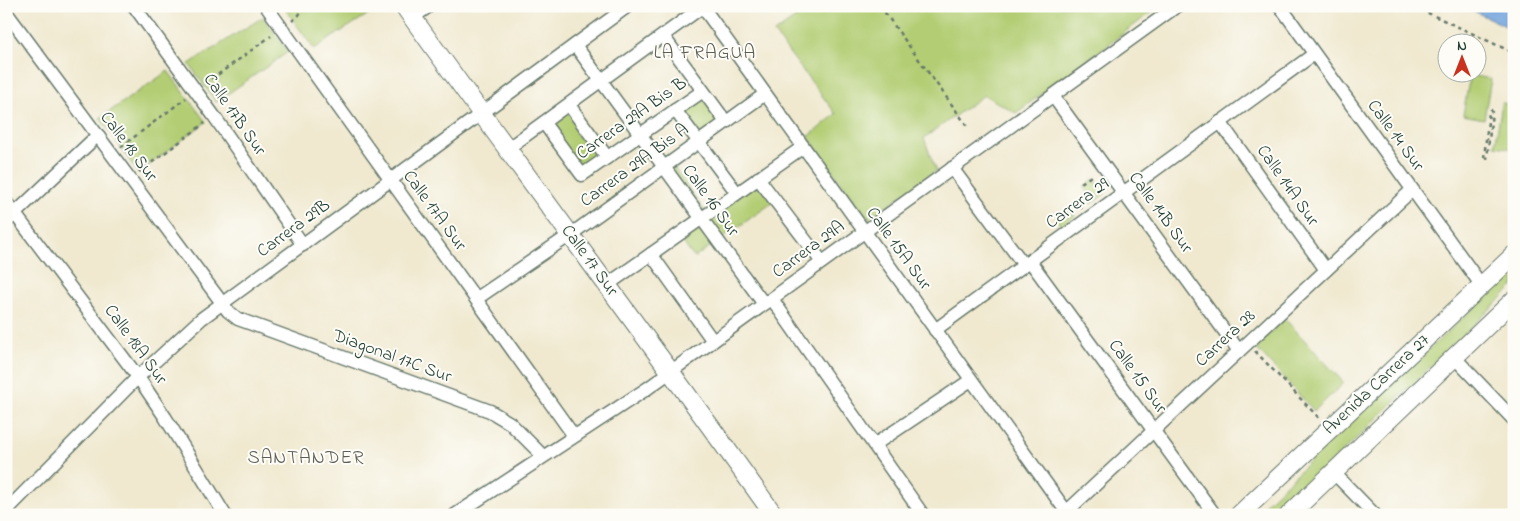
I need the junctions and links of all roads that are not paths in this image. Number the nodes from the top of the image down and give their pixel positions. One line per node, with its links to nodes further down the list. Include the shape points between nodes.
1 (134, 6): 41 (street, Calle 17B Sur)
2 (266, 6): 32 (street, Calle 17A Sur)
3 (429, 6): 9 (street)
4 (628, 6): 11 (street, Carrera 29B)
5 (1177, 6): 16 (street, Carrera 29A)
6 (1280, 6): 12 (street, Calle 14 Sur)
7 (702, 7): 10 (street); 15 (street, Calle 15A Sur)
8 (6, 12): 24 (street, Calle 18 Sur)
9 (408, 12): 19 (main road, Calle 17 Sur)
10 (663, 36): 13 (street); 14 (street)
11 (575, 45): 13 (street, Calle 16 Sur); 19 (street, Carrera 29B)
12 (1314, 54): 21 (street, Carrera 29); 33 (street, Calle 14 Sur)
13 (601, 81): 17 (street); 23 (street, Calle 16 Sur)
14 (703, 91): 18 (street, Carrera 29A Bis B); 20 (street)
15 (765, 94): 20 (street, Carrera 29A Bis A); 26 (street, Calle 15A Sur)
16 (1053, 96): 30 (street, Carrera 29A); 35 (street, Calle 14B Sur)
17 (569, 104): 22 (street); 28 (street)
18 (675, 110): 23 (street, Carrera 29A Bis B); 25 (street)
19 (480, 113): 27 (main road, Calle 17 Sur); 32 (street, Carrera 29B)
20 (726, 122): 25 (street, Carrera 29A Bis A)
21 (1220, 122): 35 (street, Carrera 29); 46 (street, Calle 14A Sur)
22 (544, 123): 27 (street); 28 (street, Carrera 29A Bis B, via 582,175)
23 (640, 134): 28 (street, Carrera 29A Bis B); 29 (street, Calle 16 Sur)
24 (98, 135): 37 (street); 52 (street, Calle 18 Sur)
25 (698, 142): 29 (street, Carrera 29A Bis A); 34 (street)
26 (803, 147): 31 (street); 39 (street, Calle 15A Sur)
27 (507, 150): 40 (main road, Calle 17 Sur)
28 (607, 157)
29 (664, 167): 38 (street, Calle 16 Sur); 40 (street, Carrera 29A Bis A)
30 (952, 168): 39 (street, Carrera 29A); 45 (street, Calle 15 Sur)
31 (758, 178): 34 (street); 44 (street)
32 (390, 180): 41 (street, Carrera 29B); 49 (street, Calle 17A Sur)
33 (1412, 190): 46 (street, Carrera 28); 48 (street, Calle 14 Sur)
34 (737, 193): 38 (street)
35 (1124, 193): 45 (street, Carrera 29); 55 (street, Calle 14B Sur)
36 (6, 202): 37 (street, Calle 18A Sur)
37 (11, 218): 58 (street, Calle 18A Sur)
38 (702, 218): 42 (street); 51 (street, Calle 16 Sur)
39 (864, 232): 44 (street, Carrera 29A); 53 (street, Calle 15A Sur)
40 (570, 234): 47 (main road, Calle 17 Sur); 49 (street, Carrera 29A Bis A)
41 (303, 245): 52 (street, Carrera 29B)
42 (651, 254): 47 (street); 54 (street)
43 (1514, 255): 48 (main road, Avenida Carrera 27)
44 (822, 262): 51 (street, Carrera 29A)
45 (1027, 263): 53 (street, Carrera 29); 61 (street, Calle 15 Sur)
46 (1326, 270): 55 (street, Carrera 28)
47 (607, 285): 57 (main road, Calle 17 Sur)
48 (1482, 286): 73 (main road, Avenida Carrera 27)
49 (476, 299): 62 (street, Calle 17A Sur)
50 (1514, 300): 56 (main road, Avenida Carrera 27)
51 (768, 301): 54 (street, Carrera 29A); 63 (street, Calle 16 Sur)
52 (222, 303): 58 (street, Carrera 29B); 64 (street, Diagonal 17C Sur, via 245,322 490,411 510,423)
53 (935, 330): 59 (street, Calle 15A Sur)
54 (713, 341): 57 (street, Carrera 29A)
55 (1243, 347): 61 (street, Carrera 28)
56 (1454, 357): 60 (street); 65 (main road, Avenida Carrera 27)
57 (671, 372): 62 (street, Carrera 29A); 70 (main road, Calle 17 Sur)
58 (138, 377): 66 (street, Carrera 29B); 68 (street, Calle 18A Sur)
59 (971, 380): 63 (street); 67 (street, Calle 15A Sur)
60 (1514, 420)
61 (1154, 430): 67 (street, Carrera 28); 72 (street, Calle 15 Sur)
62 (574, 436): 64 (street, Carrera 29A)
63 (874, 445): 71 (street, Calle 16 Sur)
64 (543, 456): 69 (street, Carrera 29A)
65 (1333, 472): 74 (main road, Avenida Carrera 27); 75 (street)
66 (6, 513)
67 (1064, 513)
68 (225, 515)
69 (455, 515)
70 (774, 515)
71 (923, 515)
72 (1215, 515)
73 (1239, 515)
74 (1289, 515)
75 (1375, 515)

